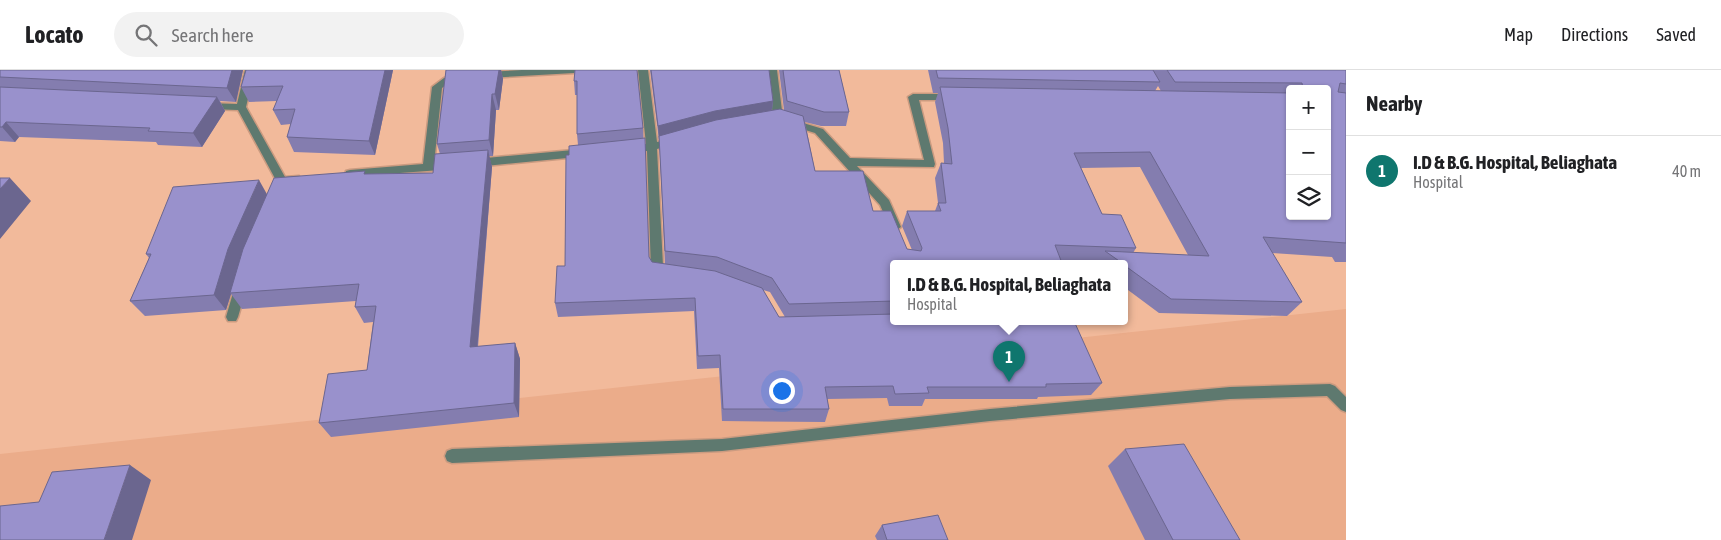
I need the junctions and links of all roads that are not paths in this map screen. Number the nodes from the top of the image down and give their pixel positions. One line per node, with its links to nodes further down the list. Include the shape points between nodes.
1 (250, 70): 7 (street)
2 (574, 70): 15 (street, via 447,80 437,87)
3 (643, 70): 11 (street)
4 (772, 70): 8 (street)
5 (963, 98): 14 (street, via 913,97 930,164)
6 (193, 105): 7 (street)
7 (241, 107): 17 (street, via 280,185)
8 (778, 118): 9 (street); 14 (street, via 819,131)
9 (760, 122)
10 (688, 137): 11 (street)
11 (652, 147): 12 (street); 19 (street, via 657,270)
12 (613, 151)
13 (594, 152): 15 (street)
14 (848, 162): 18 (street, via 885,203)
15 (428, 168): 16 (street)
16 (340, 175)
17 (311, 178)
18 (899, 237)
19 (677, 273)
20 (245, 274): 21 (street)
21 (232, 317)
22 (1346, 406): 23 (street, via 1330,390 1230,393 990,415 722,445)
23 (452, 456)

